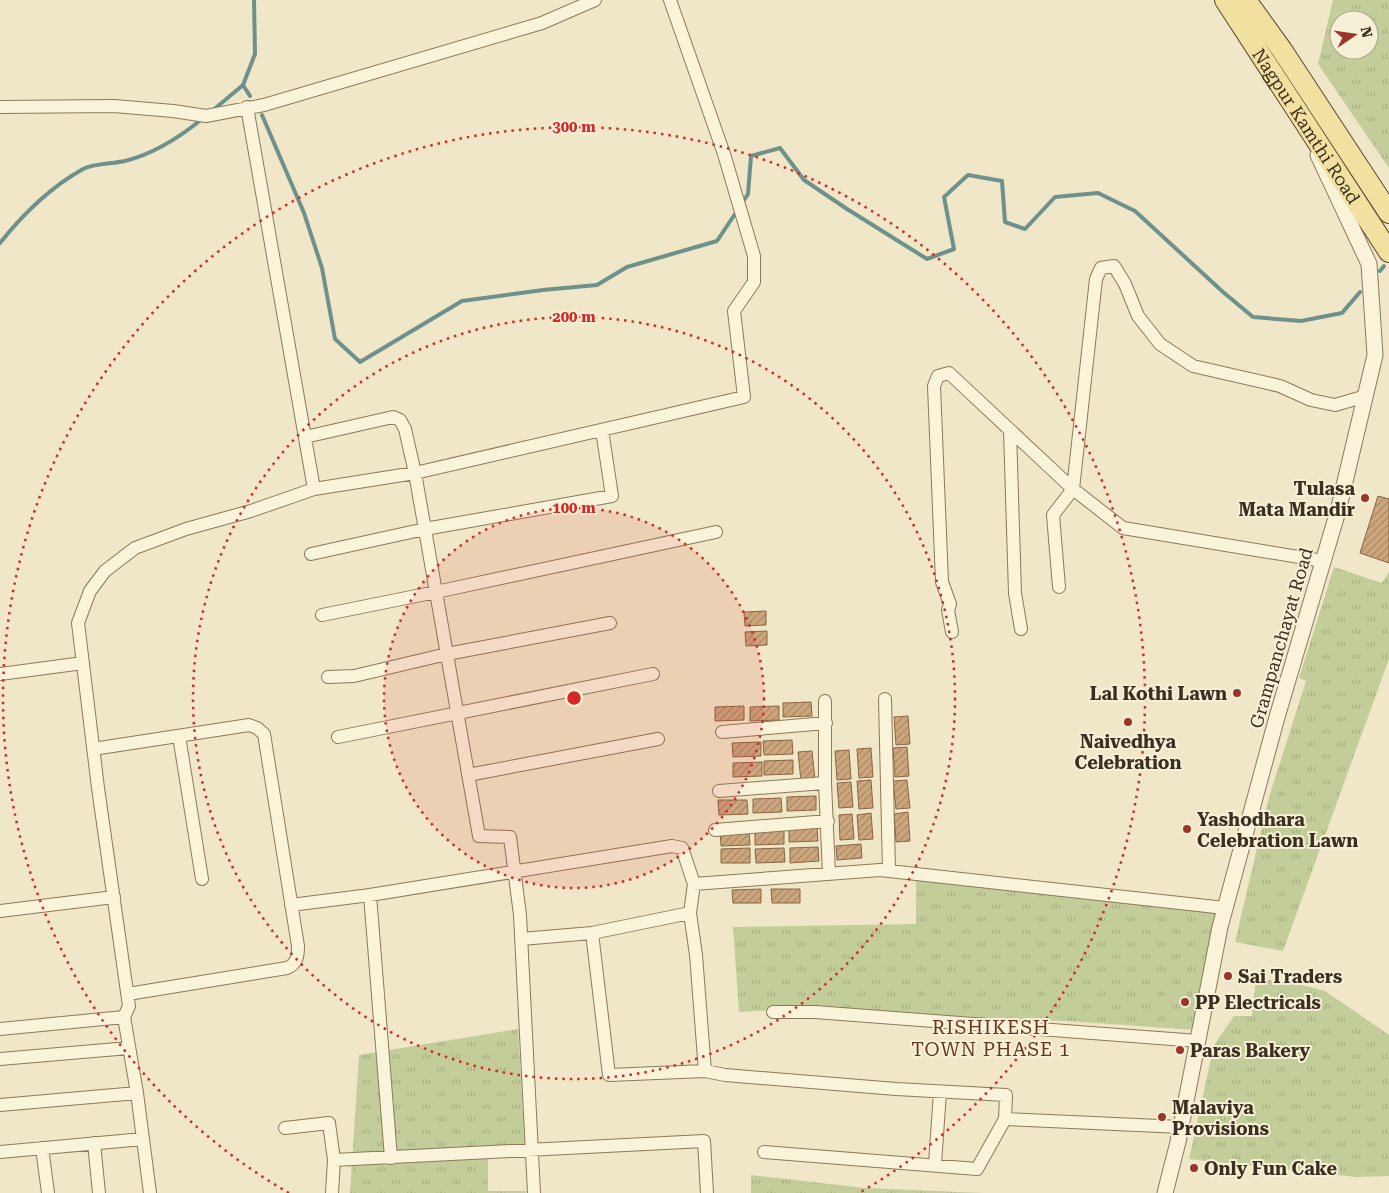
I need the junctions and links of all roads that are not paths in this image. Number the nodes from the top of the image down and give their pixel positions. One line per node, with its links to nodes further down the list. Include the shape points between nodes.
1 (595, 0): 7 (street, via 542,23 264,105)
2 (670, 0): 11 (street, via 724,154 754,256 754,282 734,312 744,397)
3 (1225, 0): 5 (main road, Nagpur Kamthi Road)
4 (1246, 0): 8 (main road)
5 (1294, 104): 9 (main road, Nagpur Kamthi Road); 10 (street, Grampanchayat Road, via 1369,264 1375,355)
6 (0, 107): 7 (street, via 114,106 206,116)
7 (247, 107): 13 (street)
8 (1389, 213)
9 (1389, 252)
10 (1366, 396): 16 (street, via 1335,406 1311,400 1280,386 1192,366 1160,344 1138,316 1114,266 1101,268 1096,278); 20 (street, Grampanchayat Road)
11 (602, 430): 14 (street); 17 (street, via 612,496)
12 (1010, 431): 16 (street); 25 (street, via 1015,593); 26 (street, via 949,373 938,376 934,386 942,582 950,604)
13 (305, 437): 14 (street, via 393,417 400,420 405,429); 15 (street)
14 (415, 473): 15 (street); 17 (street)
15 (314, 489): 28 (street, via 135,548 105,571 90,591 78,623)
16 (1073, 489): 20 (street, via 1123,528); 21 (street, via 1053,515)
17 (425, 529): 19 (street); 22 (street)
18 (716, 532): 22 (street)
19 (310, 554)
20 (1323, 561): 54 (street, Grampanchayat Road)
21 (1058, 587)
22 (436, 592): 23 (street); 27 (street)
23 (322, 615)
24 (610, 623): 27 (street)
25 (1021, 629)
26 (952, 632)
27 (447, 654): 31 (street, via 354,676); 34 (street)
28 (83, 663): 29 (street); 40 (street)
29 (0, 674)
30 (653, 674): 34 (street)
31 (328, 677)
32 (885, 698): 47 (street)
33 (826, 701): 35 (street)
34 (458, 714): 38 (street); 41 (street)
35 (826, 722): 36 (street); 42 (street)
36 (722, 732)
37 (179, 736): 40 (street); 49 (street); 53 (street, via 249,725 264,734)
38 (338, 737)
39 (658, 739): 41 (street)
40 (93, 749): 52 (street)
41 (468, 775): 46 (street, via 479,836 510,837)
42 (825, 783): 43 (street); 44 (street)
43 (719, 791)
44 (828, 821): 45 (street); 48 (street)
45 (715, 830)
46 (515, 871): 50 (street, via 672,846 682,848); 51 (street); 58 (street)
47 (889, 871): 48 (street); 54 (street)
48 (829, 874): 50 (street)
49 (202, 879)
50 (694, 884): 56 (street)
51 (370, 895): 53 (street); 79 (street)
52 (114, 898): 55 (street); 59 (street)
53 (292, 905): 59 (street, via 298,946 292,966)
54 (1225, 908): 63 (street, Grampanchayat Road)
55 (0, 910)
56 (690, 913): 57 (street); 66 (street)
57 (592, 933): 58 (street); 66 (street, via 609,1075)
58 (522, 939): 76 (street)
59 (128, 994): 61 (street, via 129,1006)
60 (772, 1012): 63 (street, via 815,1012)
61 (124, 1017): 62 (street); 64 (street)
62 (0, 1030)
63 (1198, 1040): 71 (street, Grampanchayat Road)
64 (129, 1048): 65 (street); 68 (street)
65 (0, 1059)
66 (705, 1071): 67 (street)
67 (940, 1092): 70 (street, via 1006,1095); 81 (street)
68 (137, 1093): 69 (street); 73 (street)
69 (0, 1104)
70 (1005, 1120): 71 (street); 81 (street, via 977,1169)
71 (1181, 1127): 88 (street, Grampanchayat Road)
72 (285, 1128): 80 (street, via 329,1123)
73 (143, 1139): 74 (street); 84 (street)
74 (94, 1143): 75 (street); 83 (street)
75 (42, 1148): 77 (street); 82 (street)
76 (532, 1151): 79 (street); 86 (street); 87 (street, via 704,1141)
77 (0, 1152)
78 (764, 1152): 81 (street)
79 (391, 1158): 80 (street)
80 (334, 1160): 85 (street)
81 (935, 1164)
82 (48, 1193)
83 (99, 1193)
84 (150, 1193)
85 (332, 1193)
86 (534, 1193)
87 (707, 1193)
88 (1165, 1193)

